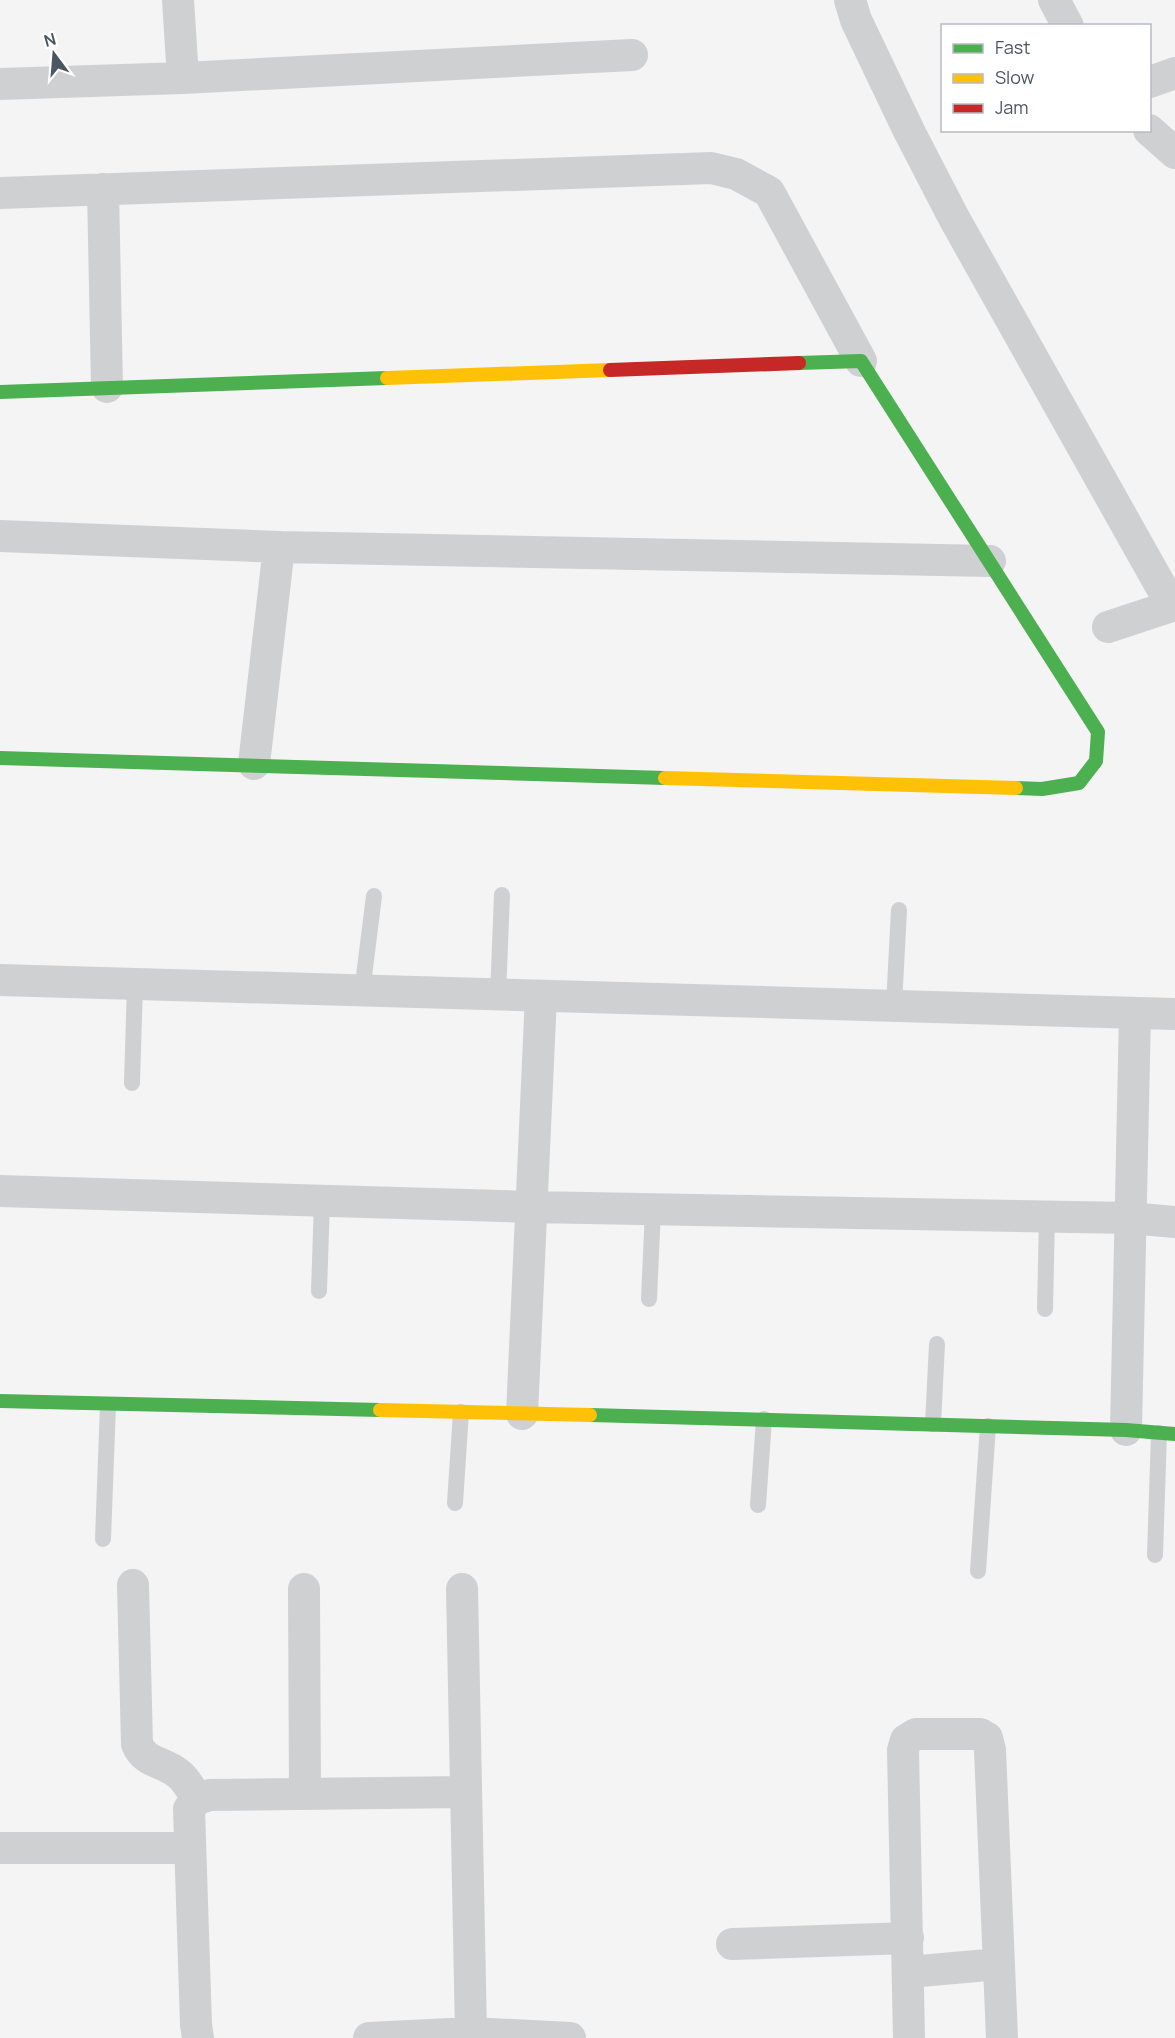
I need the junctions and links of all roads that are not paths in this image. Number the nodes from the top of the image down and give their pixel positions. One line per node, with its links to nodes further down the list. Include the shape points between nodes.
1 (178, 0): 7 (street)
2 (850, 0): 20 (street, via 856,20 954,218)
3 (1054, 0): 4 (street)
4 (1067, 24)
5 (632, 55): 7 (street)
6 (1175, 73): 8 (street)
7 (183, 78): 9 (street)
8 (1151, 81)
9 (0, 84)
10 (1151, 132): 11 (street)
11 (1175, 153)
12 (103, 189): 13 (street); 14 (street, via 711,168 736,174 769,192); 15 (street)
13 (0, 194)
14 (861, 361): 15 (street); 19 (street)
15 (106, 387): 16 (street)
16 (0, 392)
17 (0, 536): 18 (street)
18 (279, 547): 19 (street); 23 (street)
19 (990, 561): 23 (street, via 1098,732 1096,761 1079,783 1042,789)
20 (1173, 605): 21 (street)
21 (1108, 627)
22 (0, 758): 23 (street)
23 (254, 765)
24 (502, 895): 30 (lane)
25 (374, 896): 29 (lane)
26 (899, 910): 32 (lane)
27 (0, 980): 28 (street)
28 (135, 984): 29 (street); 35 (lane)
29 (362, 992): 30 (street)
30 (498, 995): 31 (street)
31 (541, 996): 32 (street); 38 (street)
32 (894, 1005): 33 (street)
33 (1135, 1013): 34 (street); 41 (street)
34 (1175, 1014)
35 (132, 1083)
36 (0, 1191): 37 (street)
37 (322, 1201): 38 (street); 43 (lane)
38 (532, 1207): 39 (street); 50 (street)
39 (653, 1209): 40 (street); 44 (lane)
40 (1047, 1217): 41 (street); 45 (lane)
41 (1130, 1218): 42 (street); 54 (street)
42 (1175, 1222)
43 (319, 1291)
44 (649, 1299)
45 (1045, 1309)
46 (937, 1344): 52 (lane)
47 (0, 1401): 48 (street)
48 (108, 1405): 49 (street); 58 (lane)
49 (461, 1412): 50 (street); 56 (lane)
50 (522, 1414): 51 (street)
51 (764, 1419): 52 (street); 57 (lane)
52 (933, 1424): 53 (street)
53 (988, 1426): 54 (street); 60 (lane)
54 (1126, 1430): 55 (street)
55 (1167, 1433): 59 (lane)
56 (455, 1503)
57 (758, 1505)
58 (103, 1539)
59 (1155, 1555)
60 (978, 1571)
61 (133, 1585): 66 (street, via 137,1744 141,1754 181,1776)
62 (304, 1589): 65 (street)
63 (462, 1589): 64 (street)
64 (466, 1792): 65 (street); 73 (street)
65 (305, 1794): 66 (street, via 210,1795)
66 (197, 1799): 68 (street, via 189,1809)
67 (0, 1848): 68 (street)
68 (190, 1848): 74 (street)
69 (908, 1938): 70 (street); 71 (street, via 903,1750 906,1740 916,1734 980,1734 987,1738 990,1750); 72 (street)
70 (732, 1944)
71 (999, 1964): 72 (street); 78 (street)
72 (909, 1972): 77 (street)
73 (471, 2033): 75 (street); 76 (street)
74 (198, 2038)
75 (369, 2038)
76 (570, 2038)
77 (909, 2038)
78 (1002, 2038)

